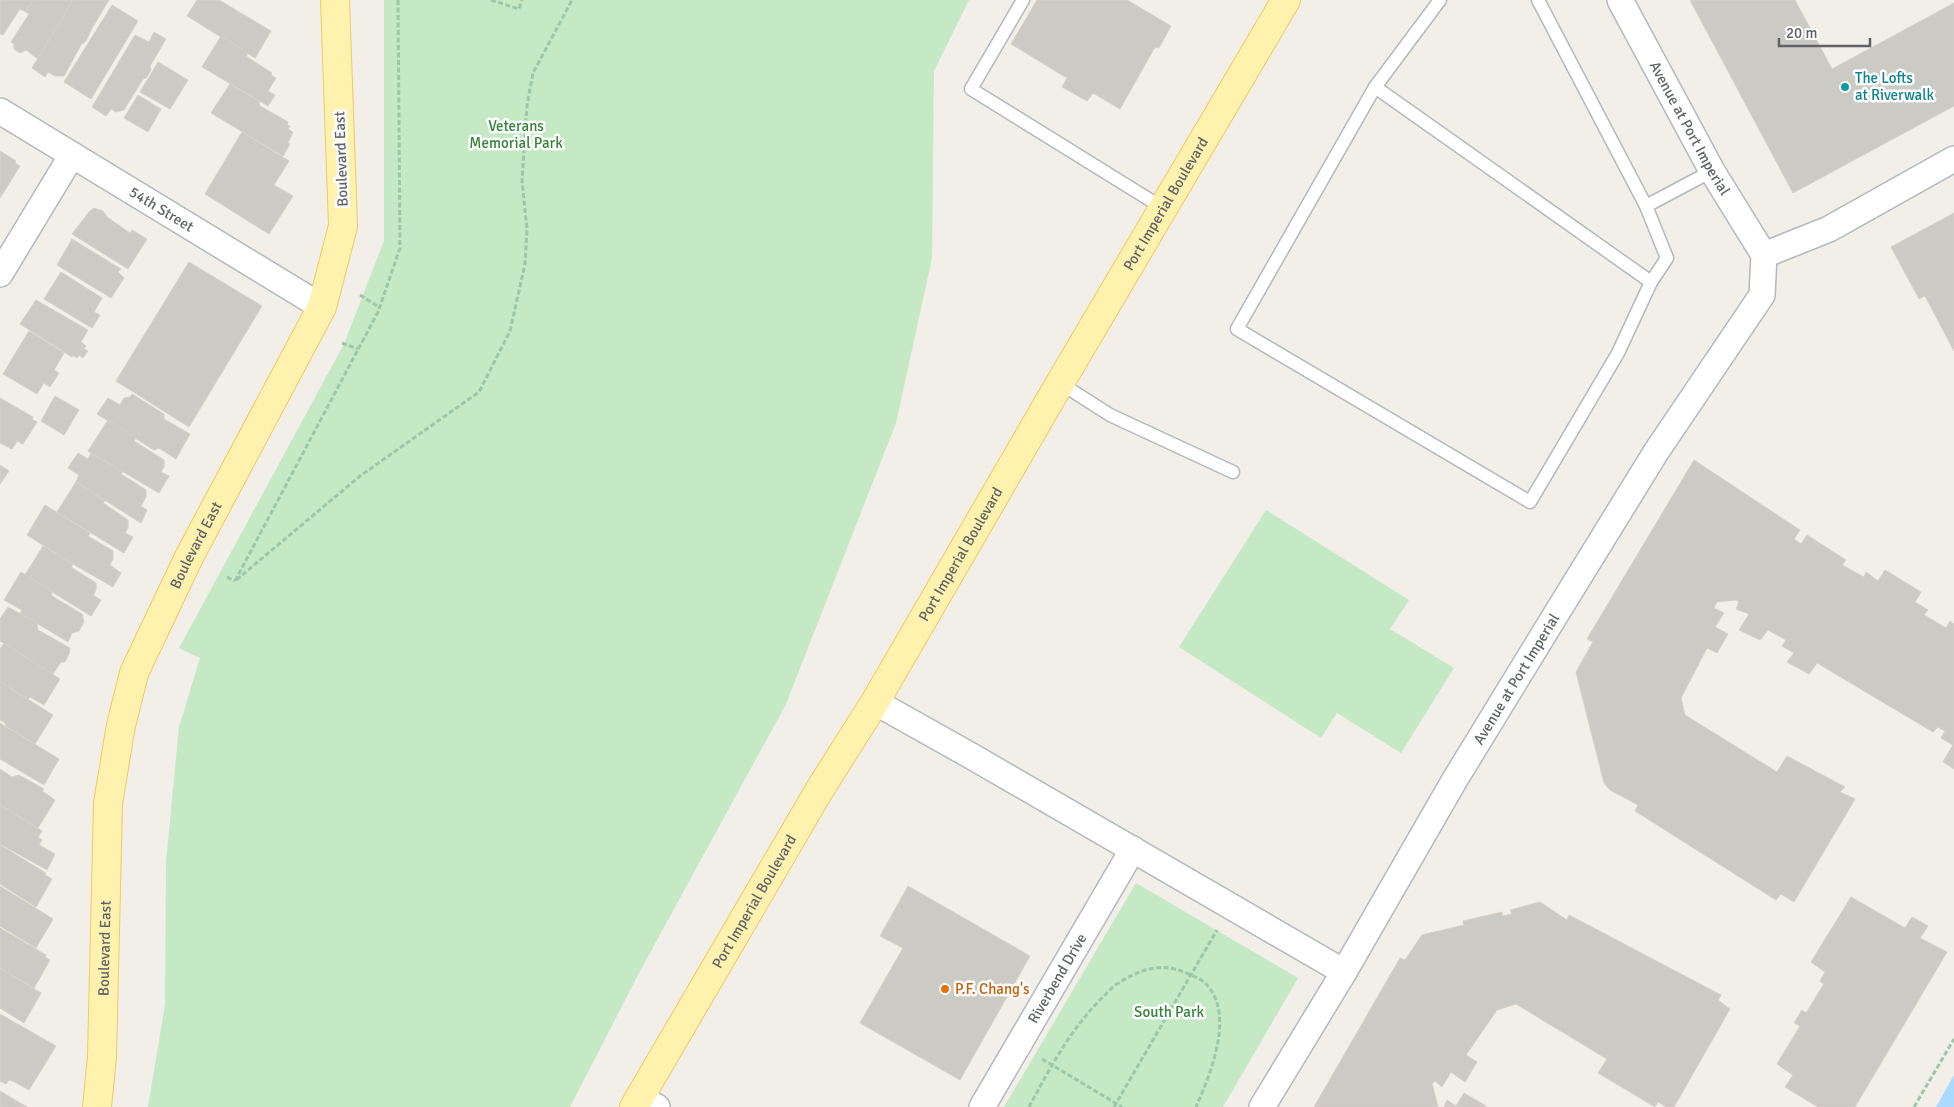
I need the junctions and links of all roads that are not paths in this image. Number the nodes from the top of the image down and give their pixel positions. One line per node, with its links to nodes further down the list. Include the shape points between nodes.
1 (335, 0): 17 (main road, Boulevard East, via 343,226)
2 (1023, 0): 13 (lane, via 971,89)
3 (1286, 0): 13 (main road, Port Imperial Boulevard)
4 (1440, 0): 7 (lane)
5 (1538, 0): 12 (lane)
6 (1620, 0): 11 (street, Avenue at Port Imperial)
7 (1375, 86): 16 (lane); 16 (lane, via 1237,329 1530,502 1618,353)
8 (0, 111): 9 (street, 54th Street)
9 (72, 155): 15 (street); 17 (street, 54th Street)
10 (1954, 159): 14 (street, via 1828,228)
11 (1712, 171): 12 (lane); 14 (street, Avenue at Port Imperial)
12 (1646, 206): 16 (lane, via 1667,258)
13 (1164, 208): 18 (main road, Port Imperial Boulevard)
14 (1764, 254): 22 (street, Avenue at Port Imperial, via 1762,295 1651,460 1454,781)
15 (0, 274)
16 (1651, 282)
17 (322, 308): 24 (main road, Boulevard East, via 189,557 134,673 121,725 108,803 102,1057)
18 (1060, 383): 19 (lane, via 1110,415); 20 (main road, Port Imperial Boulevard)
19 (1233, 472)
20 (875, 702): 21 (street); 23 (main road, Port Imperial Boulevard, via 820,790)
21 (1132, 849): 22 (street); 25 (street, Riverbend Drive)
22 (1344, 972): 26 (street, Avenue at Port Imperial)
23 (643, 1104)
24 (97, 1107)
25 (982, 1107)
26 (1262, 1107)

